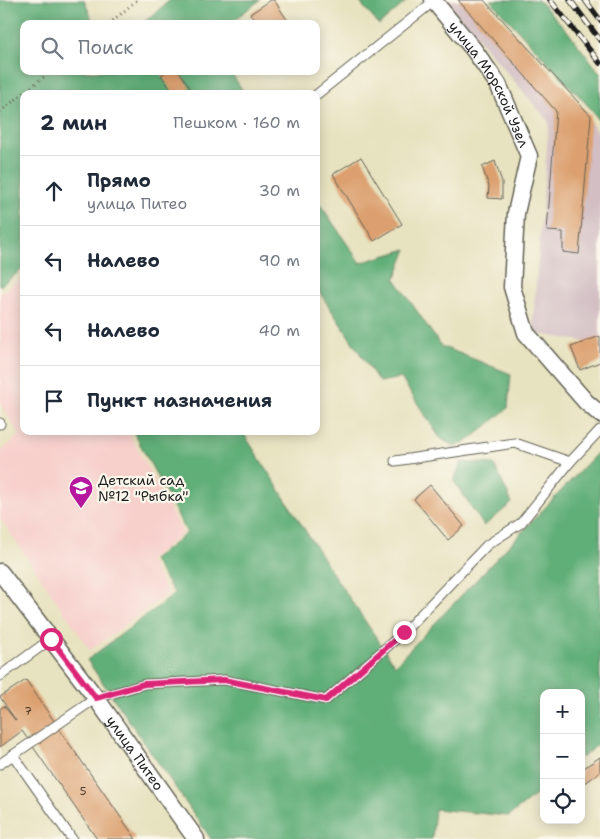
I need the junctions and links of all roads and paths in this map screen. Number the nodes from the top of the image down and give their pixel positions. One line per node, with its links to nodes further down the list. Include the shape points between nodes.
1 (137, 0): 3 (path)
2 (434, 0): 6 (lane); 9 (street, улица Морской Узел, via 498,84 529,156 516,213 512,288 526,333)
3 (114, 20)
4 (46, 75): 5 (path)
5 (27, 90)
6 (320, 92)
7 (20, 96): 8 (path)
8 (0, 112)
9 (600, 414)
10 (600, 430): 12 (lane)
11 (396, 461): 12 (lane, via 515,443)
12 (570, 462): 16 (lane, via 521,523 487,545 404,632 326,700 224,680 144,684)
13 (0, 572): 14 (street, улица Питео)
14 (51, 639): 15 (lane); 16 (street, улица Питео)
15 (0, 676)
16 (96, 698): 17 (lane); 20 (street, улица Питео)
17 (13, 755): 18 (lane); 19 (lane)
18 (0, 764)
19 (72, 839)
20 (196, 839)

